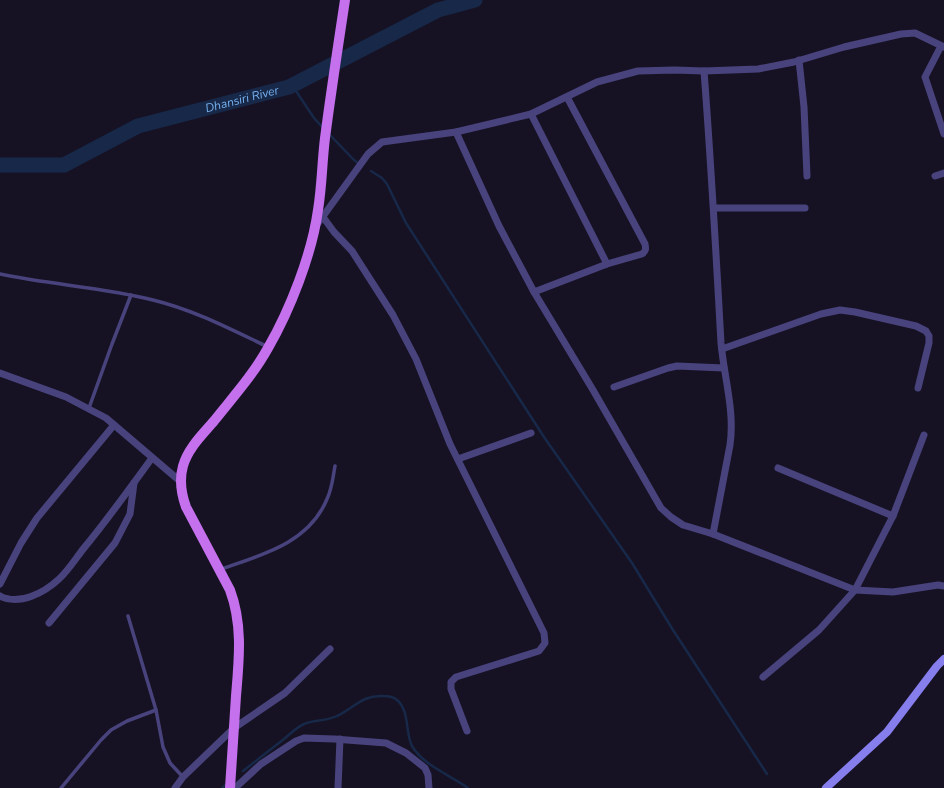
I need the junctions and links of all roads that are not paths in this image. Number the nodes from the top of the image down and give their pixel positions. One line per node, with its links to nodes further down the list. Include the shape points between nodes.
1 (345, 0): 15 (main road)
2 (943, 47): 3 (street, via 915,33 901,34); 8 (street, via 925,77)
3 (799, 60): 4 (street, via 758,69); 10 (street, via 804,101)
4 (704, 71): 5 (street, via 638,71 597,82); 12 (street)
5 (567, 97): 6 (street); 16 (street, via 645,244 645,251 642,254)
6 (531, 114): 7 (street); 16 (street)
7 (456, 132): 14 (street, via 382,142 368,154); 18 (street, via 499,226)
8 (944, 134)
9 (944, 173): 11 (street)
10 (807, 176)
11 (935, 176)
12 (714, 208): 13 (street); 21 (street)
13 (805, 208)
14 (323, 217): 15 (street); 31 (street, via 352,251 393,315 416,359)
15 (315, 228): 20 (main road, via 300,278)
16 (608, 264): 18 (street)
17 (0, 274): 19 (lane)
18 (534, 292): 37 (street, via 661,508 682,525)
19 (131, 295): 20 (lane, via 190,310); 26 (lane)
20 (269, 348): 35 (main road, via 245,383 188,454)
21 (722, 349): 22 (street); 25 (street, via 821,314 840,310 855,312 916,326 926,331 929,343)
22 (724, 368): 24 (street, via 677,366); 37 (street, via 732,431)
23 (0, 373): 26 (street)
24 (614, 387)
25 (918, 388)
26 (89, 408): 27 (street)
27 (114, 425): 30 (street); 39 (street, via 37,518)
28 (531, 433): 31 (street)
29 (924, 435): 36 (street)
30 (152, 458): 34 (street); 35 (street)
31 (458, 459): 50 (street, via 545,638 545,643 539,651 456,677 451,682 451,689)
32 (335, 466): 38 (lane, via 328,499 316,519 304,532 263,555)
33 (778, 468): 36 (street)
34 (134, 482): 42 (street, via 59,579 31,597 6,599); 44 (street, via 130,514 123,531)
35 (181, 482): 38 (main road, via 182,494 192,521)
36 (893, 516): 41 (street)
37 (713, 534): 41 (street)
38 (220, 569): 49 (main road, via 238,616)
39 (0, 584)
40 (944, 586): 41 (street, via 893,592)
41 (854, 590): 47 (street, via 819,630)
42 (0, 596)
43 (128, 616): 48 (lane)
44 (49, 623)
45 (330, 649): 49 (street, via 285,693)
46 (944, 659): 59 (main road, via 887,732)
47 (763, 677)
48 (156, 710): 52 (lane, via 167,758); 53 (lane, via 111,730)
49 (234, 728): 52 (street); 55 (main road)
50 (467, 731)
51 (340, 739): 56 (street, via 304,738 296,741 261,764); 57 (street); 58 (street, via 386,743 395,747 425,768)
52 (183, 777): 54 (street)
53 (61, 788)
54 (175, 788)
55 (230, 788)
56 (235, 788)
57 (338, 788)
58 (429, 788)
59 (826, 788)

